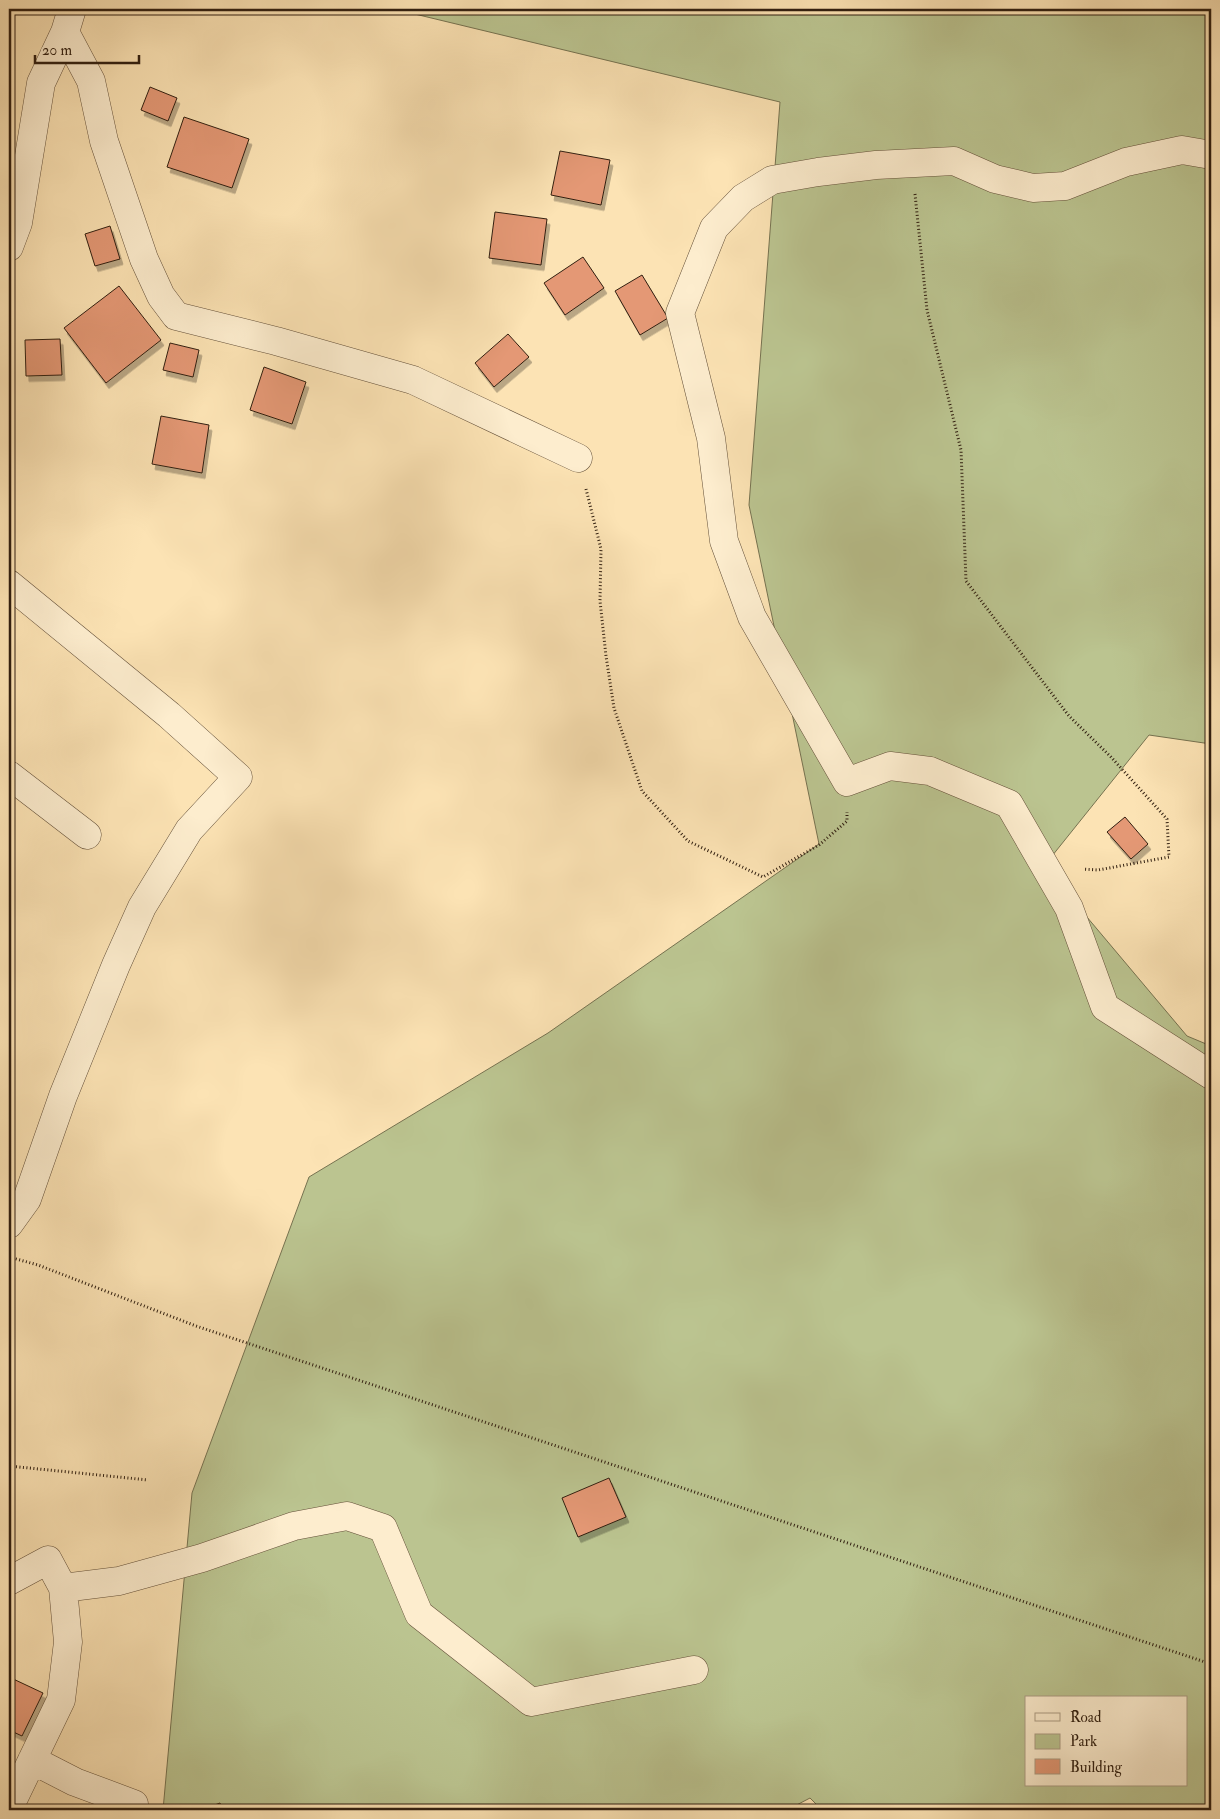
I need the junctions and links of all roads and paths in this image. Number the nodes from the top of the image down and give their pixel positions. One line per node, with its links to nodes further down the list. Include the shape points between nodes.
1 (69, 20): 4 (street, via 41,83 18,223); 5 (street, via 91,81 104,141 144,259 160,296 176,316 413,380)
2 (1211, 155): 3 (street, via 1182,150 1126,162 1065,186 1033,188 995,180 954,161)
3 (912, 164): 8 (street, via 876,165 772,180 743,198 714,228 680,313 711,438 724,541 752,617); 10 (path, via 927,310 961,450 966,581 1069,716 1167,819 1169,857 1098,870)
4 (9, 247)
5 (578, 458): 8 (path, via 601,549 600,600 614,708 642,791 688,841 763,877 819,845 847,821)
6 (9, 584): 12 (street, via 238,776 190,830 142,907 63,1096 26,1199)
7 (9, 776): 9 (street)
8 (847, 782): 10 (street, via 890,766 930,771 991,796 1009,804)
9 (87, 836)
10 (1044, 866): 11 (street, via 1069,908 1105,1007)
11 (1211, 1075)
12 (9, 1224)
13 (9, 1256): 18 (path, via 215,1332)
14 (9, 1466): 15 (path)
15 (148, 1480)
16 (9, 1581): 17 (street, via 48,1560)
17 (63, 1588): 19 (street, via 119,1581 202,1558 294,1526 347,1516 383,1528 419,1614 531,1702); 20 (street, via 68,1642 61,1700)
18 (1211, 1664)
19 (694, 1670)
20 (32, 1760): 21 (street, via 75,1782); 22 (street)
21 (134, 1804)
22 (9, 1808)

